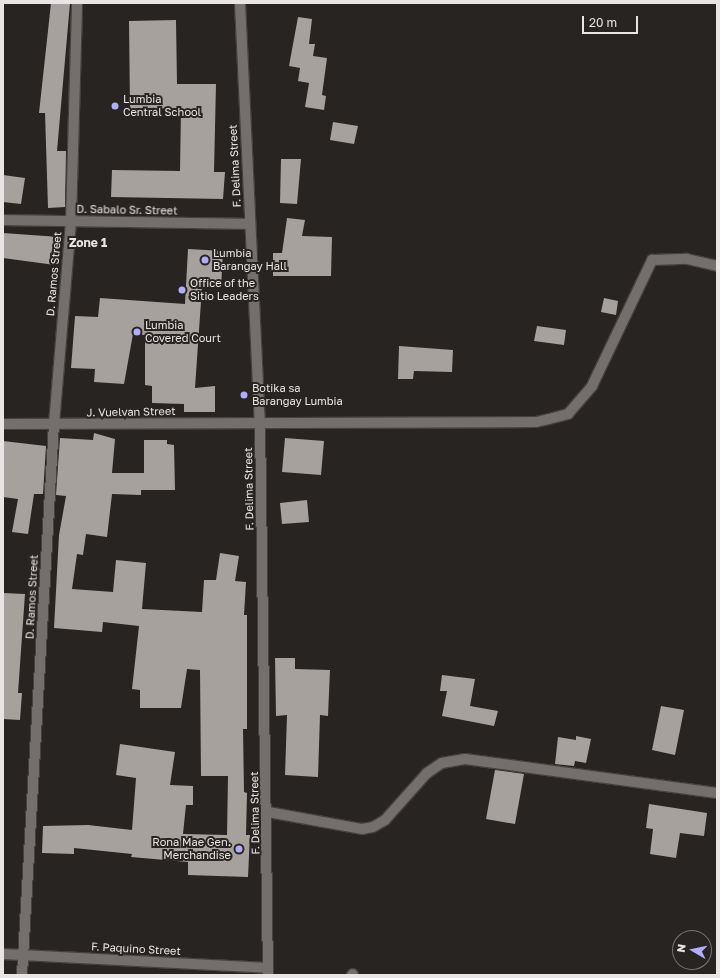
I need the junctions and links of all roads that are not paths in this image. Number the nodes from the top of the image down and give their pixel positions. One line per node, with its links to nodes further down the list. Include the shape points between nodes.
1 (77, 3): 4 (street, D. Ramos Street)
2 (240, 3): 5 (street, F. Delima Street)
3 (3, 220): 4 (street, D. Sabalo Sr. Street)
4 (70, 221): 5 (street, D. Sabalo Sr. Street); 9 (street, D. Ramos Street)
5 (250, 224): 7 (street, F. Delima Street)
6 (717, 266): 7 (street, J. Vuelvan Street, via 687,259 652,260 592,386 568,414 536,422)
7 (260, 423): 9 (street, J. Vuelvan Street); 11 (street, F. Delima Street)
8 (3, 424): 9 (street, J. Vuelvan Street)
9 (54, 424): 13 (street, D. Ramos Street)
10 (717, 793): 11 (street, via 495,761 465,759 442,763 427,773 385,820 373,827 362,829)
11 (268, 812): 14 (street, F. Delima Street)
12 (3, 954): 13 (street, F. Paquino Street)
13 (24, 955): 14 (street, F. Paquino Street); 15 (street, D. Ramos Street)
14 (268, 971)
15 (22, 975)

